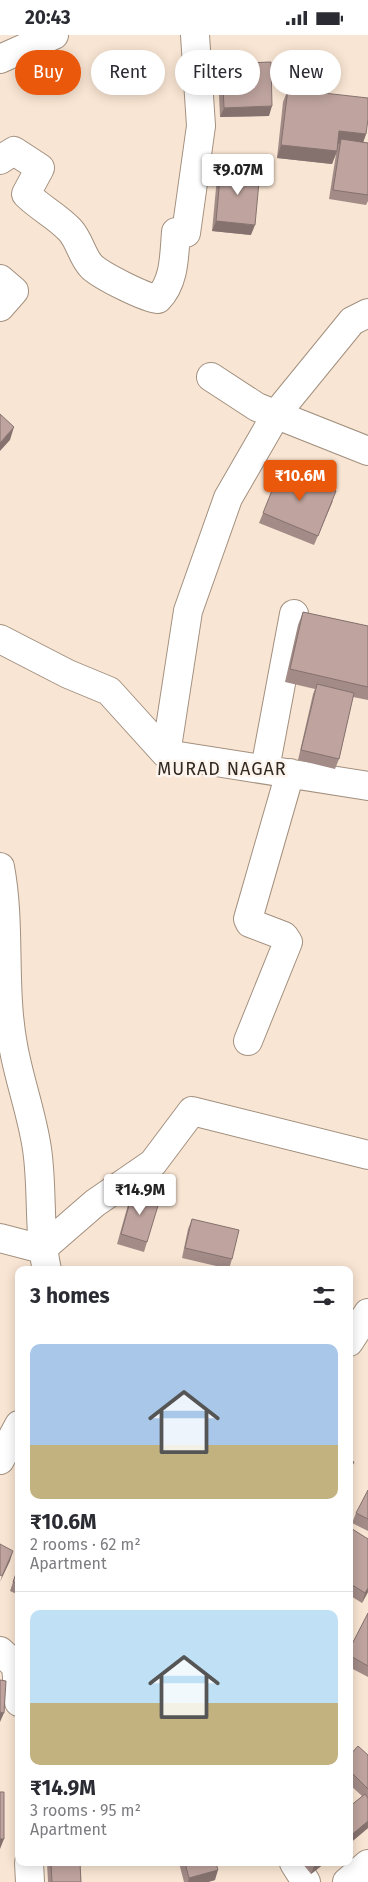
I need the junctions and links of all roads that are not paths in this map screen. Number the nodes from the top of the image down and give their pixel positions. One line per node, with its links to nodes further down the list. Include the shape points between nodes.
1 (54, 35): 3 (street)
2 (196, 35): 4 (street, via 201,126 186,233 176,232 170,279 166,291 158,299 139,293 92,267 72,232 26,194 40,168 14,151)
3 (0, 59)
4 (0, 160)
5 (0, 279): 6 (street, via 14,291)
6 (0, 307)
7 (368, 313): 9 (street, via 352,321)
8 (212, 377): 9 (street, via 257,407)
9 (277, 413): 10 (street); 13 (street, via 228,498 188,611)
10 (368, 451)
11 (294, 614): 14 (street)
12 (0, 639): 13 (street, via 109,691)
13 (166, 753): 14 (street)
14 (277, 771): 15 (street); 17 (street, via 248,919 250,923 284,936 288,942)
15 (368, 786)
16 (0, 867): 20 (street, via 4,889 12,1044 37,1149)
17 (248, 1041)
18 (368, 1155): 20 (street, via 192,1111 153,1163 95,1203)
19 (0, 1238): 20 (street)
20 (45, 1260)
21 (368, 1313): 22 (street)
22 (353, 1336)
23 (15, 1432): 24 (street)
24 (0, 1460)
25 (0, 1651): 26 (street)
26 (15, 1665)
27 (15, 1672): 28 (street)
28 (12, 1689)
29 (368, 1865): 34 (street)
30 (29, 1866): 32 (street)
31 (296, 1866): 33 (street)
32 (30, 1882)
33 (306, 1882)
34 (347, 1882)

